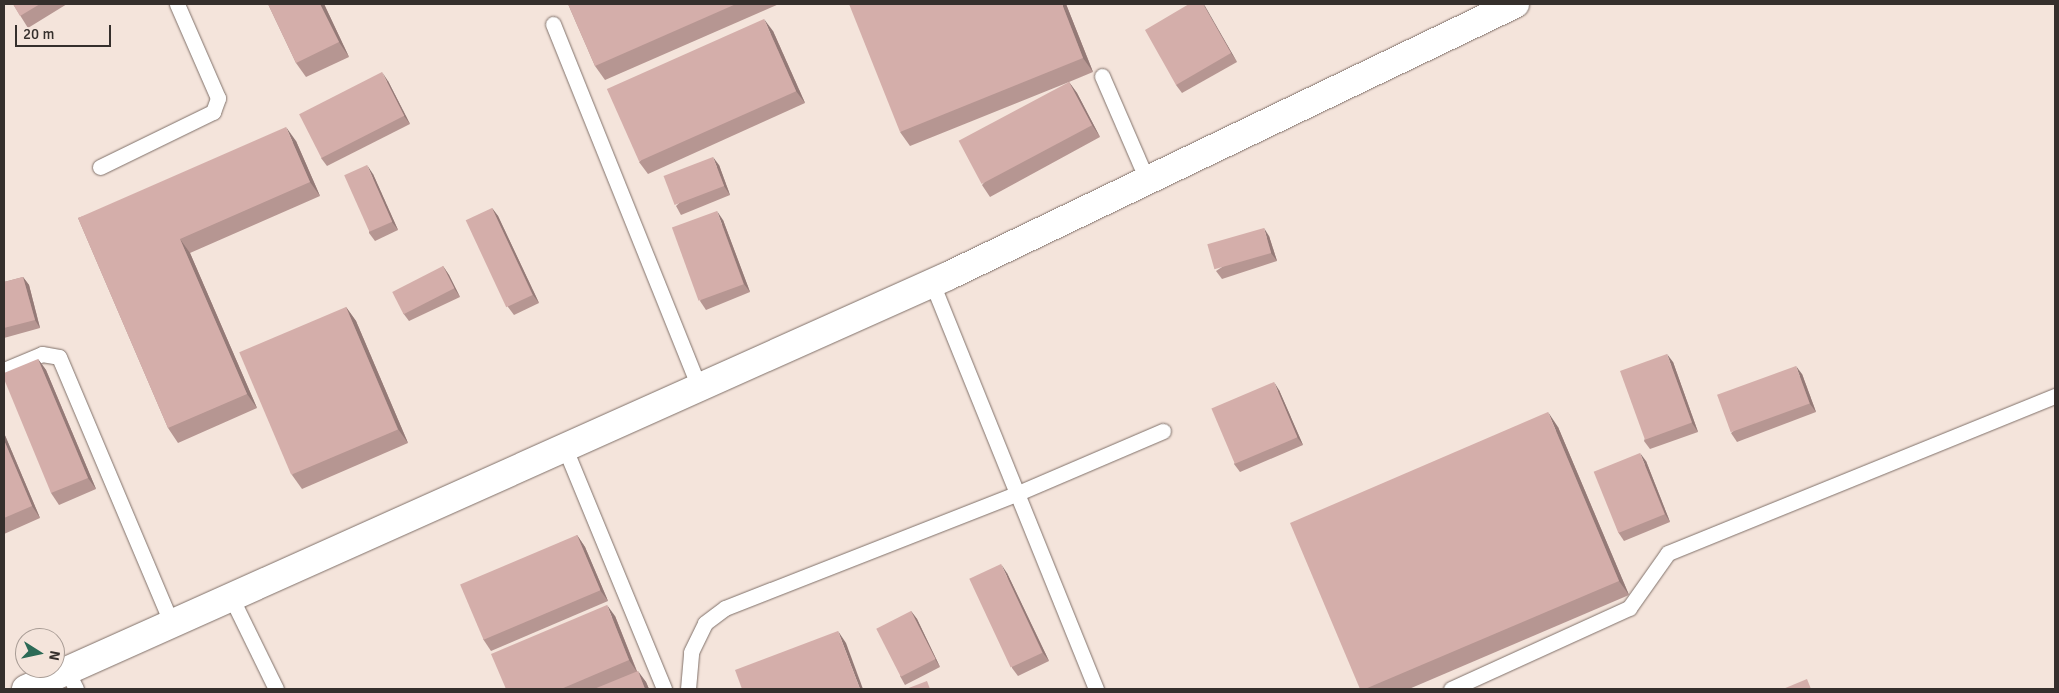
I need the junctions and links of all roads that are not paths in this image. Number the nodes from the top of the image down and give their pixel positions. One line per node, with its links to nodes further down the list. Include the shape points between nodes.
1 (177, 4): 5 (lane, via 218,98 213,112)
2 (1515, 4): 6 (street)
3 (553, 24): 9 (lane)
4 (1102, 76): 6 (lane)
5 (100, 167)
6 (1147, 180): 7 (street)
7 (932, 283): 9 (street); 13 (lane)
8 (4, 370): 15 (lane, via 42,354 59,357)
9 (699, 388): 12 (street)
10 (2055, 396): 22 (lane, via 1668,553 1629,608)
11 (1163, 430): 13 (lane)
12 (564, 446): 14 (street); 19 (lane)
13 (1016, 494): 20 (lane, via 725,608 705,623 691,652); 21 (lane)
14 (231, 597): 15 (street); 18 (lane)
15 (172, 624): 16 (street)
16 (72, 680): 17 (street)
17 (26, 689)
18 (276, 689)
19 (664, 689)
20 (688, 689)
21 (1096, 689)
22 (1451, 689)

